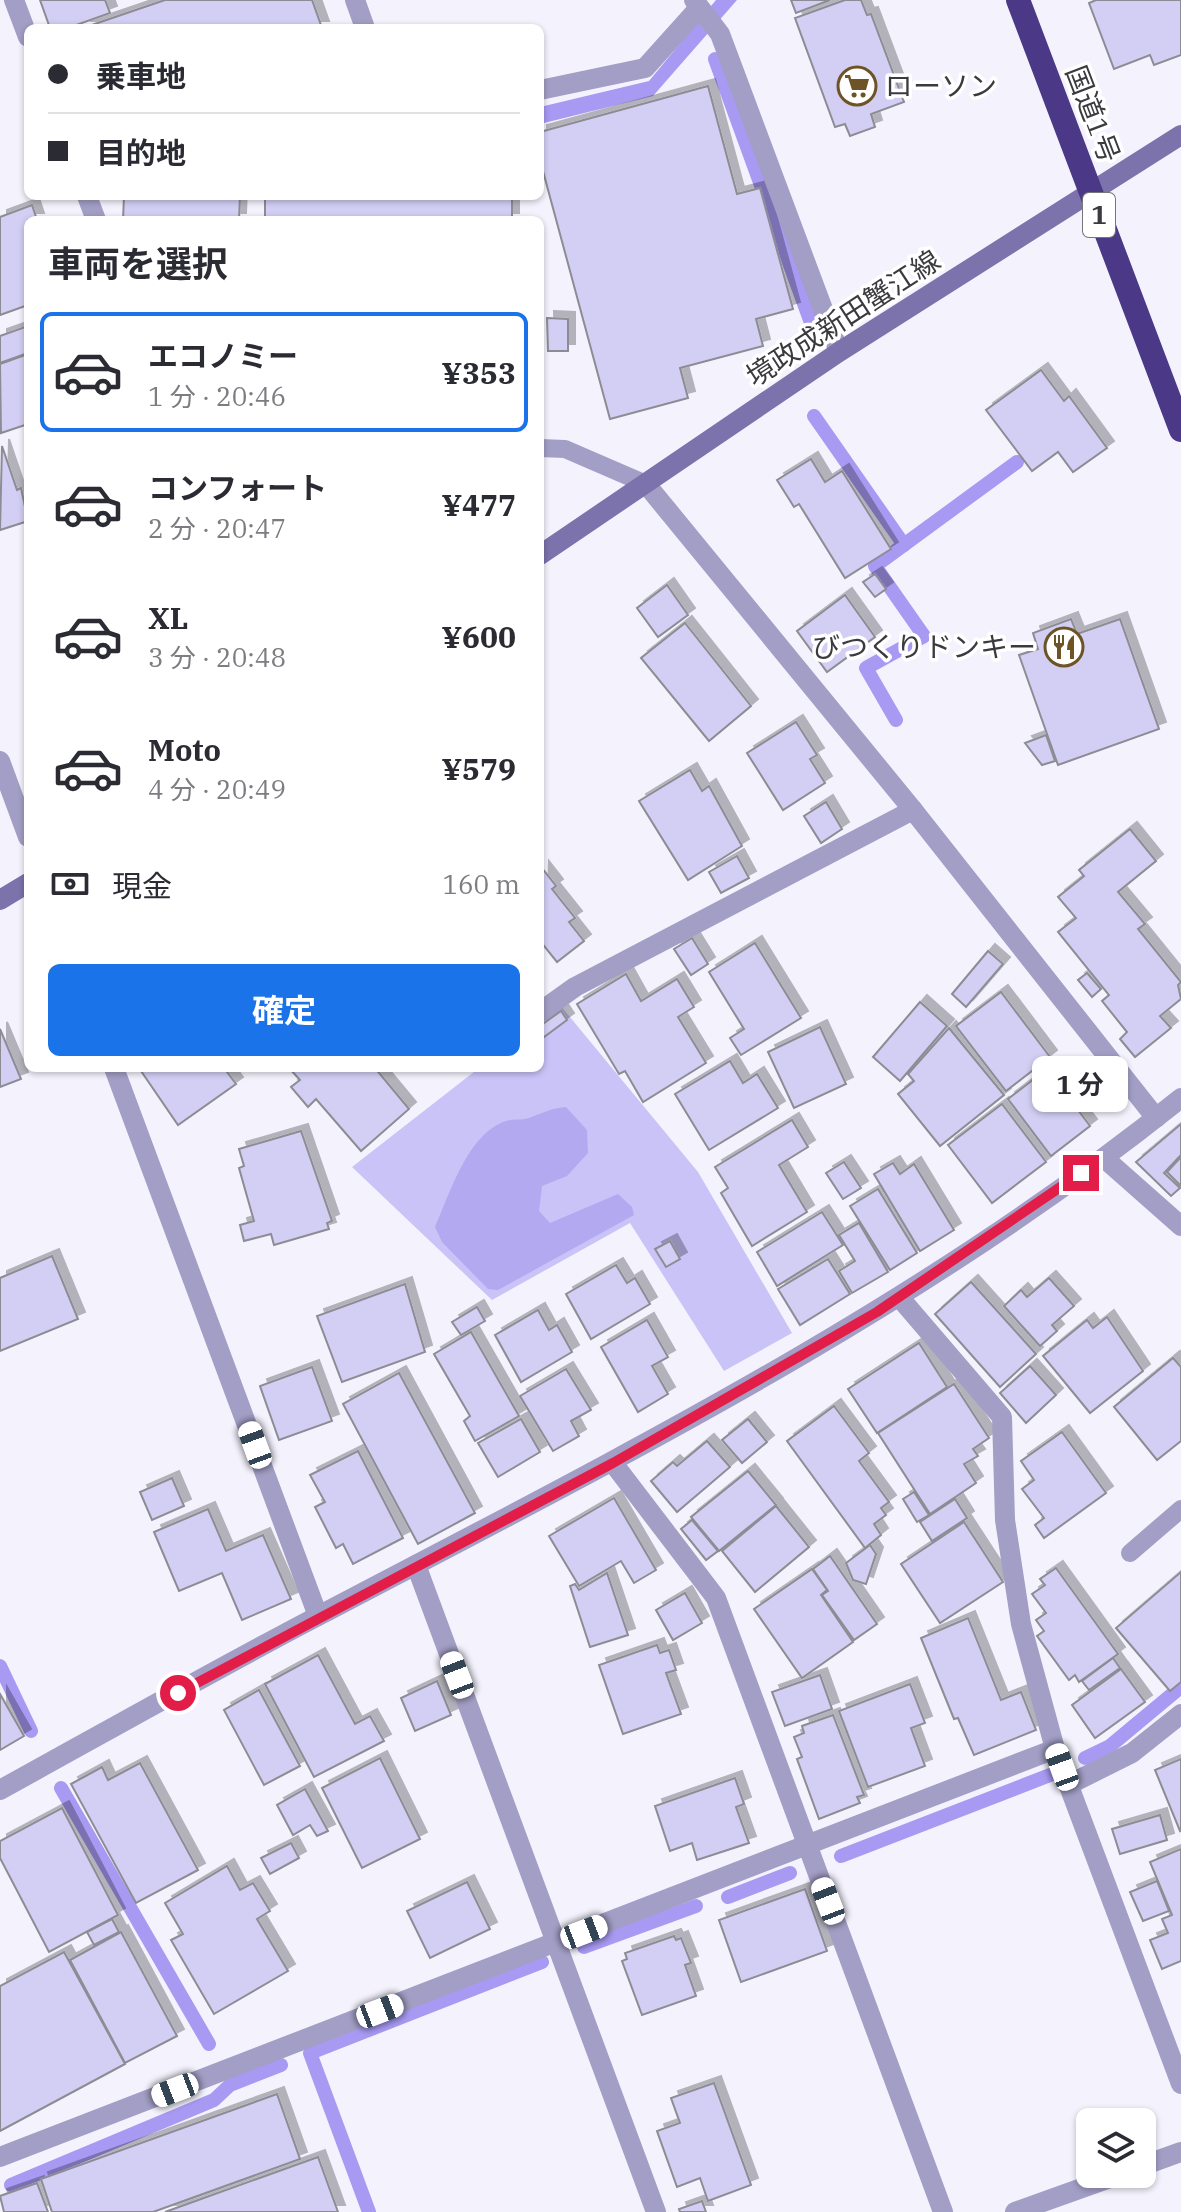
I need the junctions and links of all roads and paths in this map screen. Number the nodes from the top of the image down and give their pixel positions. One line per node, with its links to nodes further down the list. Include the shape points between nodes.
1 (14, 0): 6 (street)
2 (355, 0): 5 (street)
3 (1018, 0): 9 (highway, 国道1号 / 1)
4 (696, 5): 7 (street, via 645,68); 10 (street, via 720,34)
5 (364, 24)
6 (24, 26)
7 (544, 89)
8 (1181, 135): 9 (main road, 境政成新田蟹江線)
9 (1090, 191): 10 (main road, 境政成新田蟹江線); 11 (highway, 国道1号 / 1)
10 (839, 352): 13 (main road, 境政成新田蟹江線)
11 (1181, 430)
12 (544, 448): 13 (lane, via 565,449)
13 (646, 484): 14 (main road, 境政成新田蟹江線); 16 (street)
14 (544, 552)
15 (0, 761): 17 (street)
16 (913, 810): 20 (street, via 575,987); 23 (street)
17 (24, 826)
18 (24, 885): 19 (main road)
19 (0, 900)
20 (544, 1009)
21 (115, 1072): 31 (street)
22 (1181, 1098): 23 (street)
23 (1156, 1118): 24 (street)
24 (1104, 1158): 25 (street); 26 (street)
25 (1181, 1226)
26 (900, 1298): 27 (street); 33 (street, via 1002,1417 1005,1520 1021,1624)
27 (613, 1463): 30 (street); 36 (street, via 716,1598)
28 (1181, 1509): 29 (lane)
29 (1130, 1553)
30 (416, 1565): 31 (street); 37 (street)
31 (318, 1616): 35 (street)
32 (1181, 1714): 34 (street, via 1132,1753)
33 (1055, 1749): 34 (street); 36 (street)
34 (1068, 1785): 38 (street)
35 (0, 1790)
36 (807, 1845): 37 (street); 44 (street)
37 (556, 1942): 40 (street); 43 (street)
38 (1181, 2084)
39 (1181, 2152): 41 (street)
40 (0, 2157)
41 (1156, 2161)
42 (1082, 2188): 45 (street)
43 (656, 2212)
44 (943, 2212)
45 (1015, 2212)

